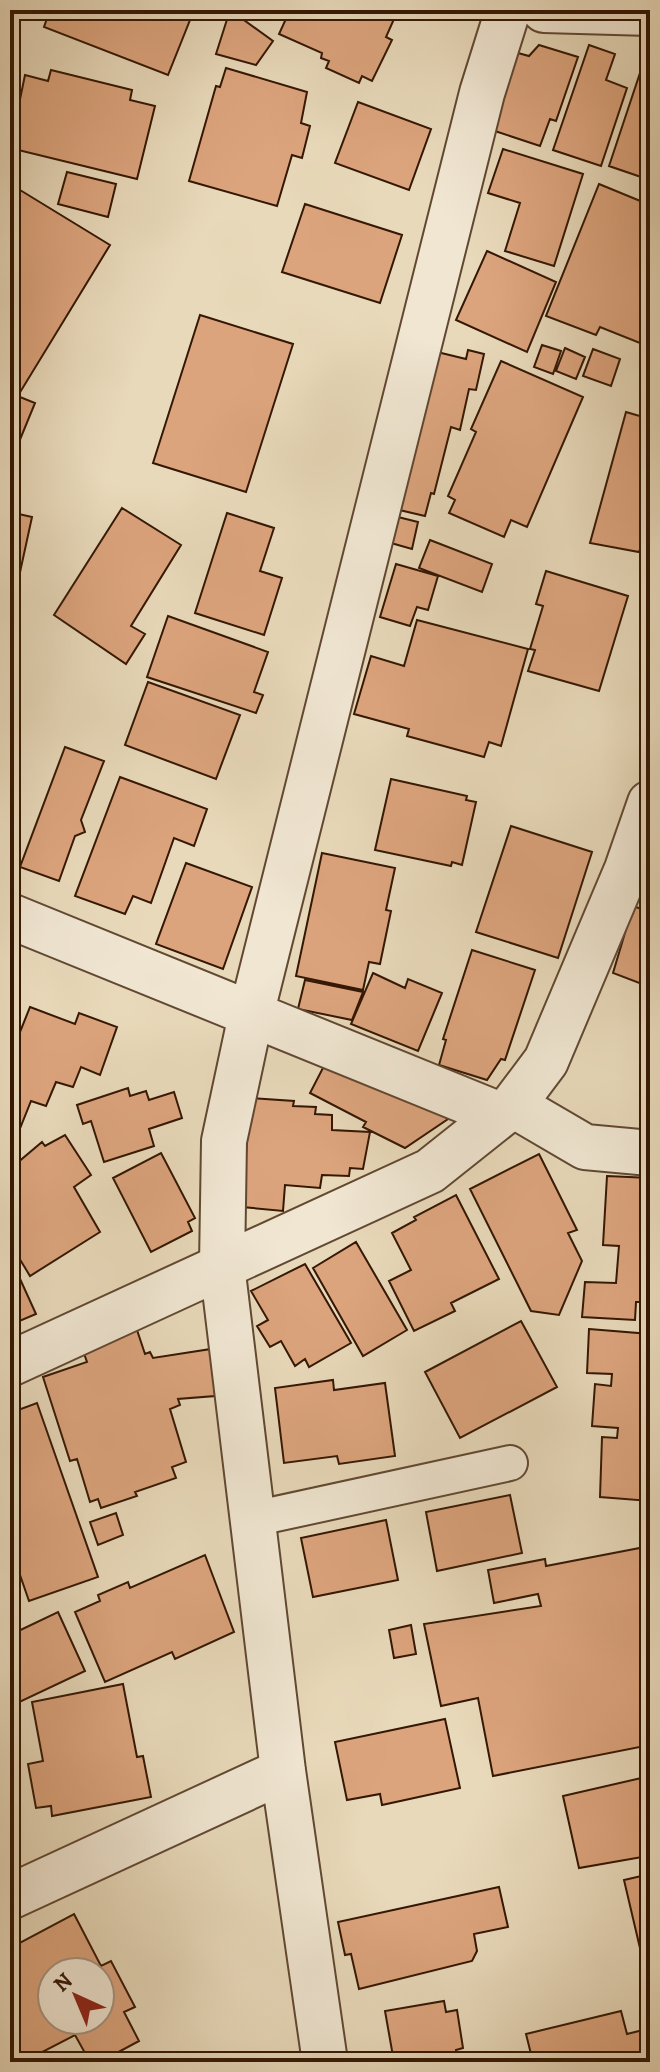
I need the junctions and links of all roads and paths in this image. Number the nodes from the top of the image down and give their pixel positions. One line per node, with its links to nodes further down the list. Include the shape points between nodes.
1 (508, 10): 6 (street, via 482,93)
2 (544, 10): 3 (street)
3 (650, 13)
4 (650, 803): 7 (street, via 546,1061)
5 (10, 916): 6 (street)
6 (251, 1015): 7 (street); 9 (street, via 224,1141)
7 (506, 1110): 8 (street, via 585,1147); 9 (street, via 430,1171)
8 (650, 1153)
9 (222, 1265): 10 (street); 12 (street)
10 (10, 1364)
11 (510, 1463): 12 (lane)
12 (253, 1519): 13 (street)
13 (283, 1771): 14 (street); 15 (street)
14 (10, 1897)
15 (325, 2062)

